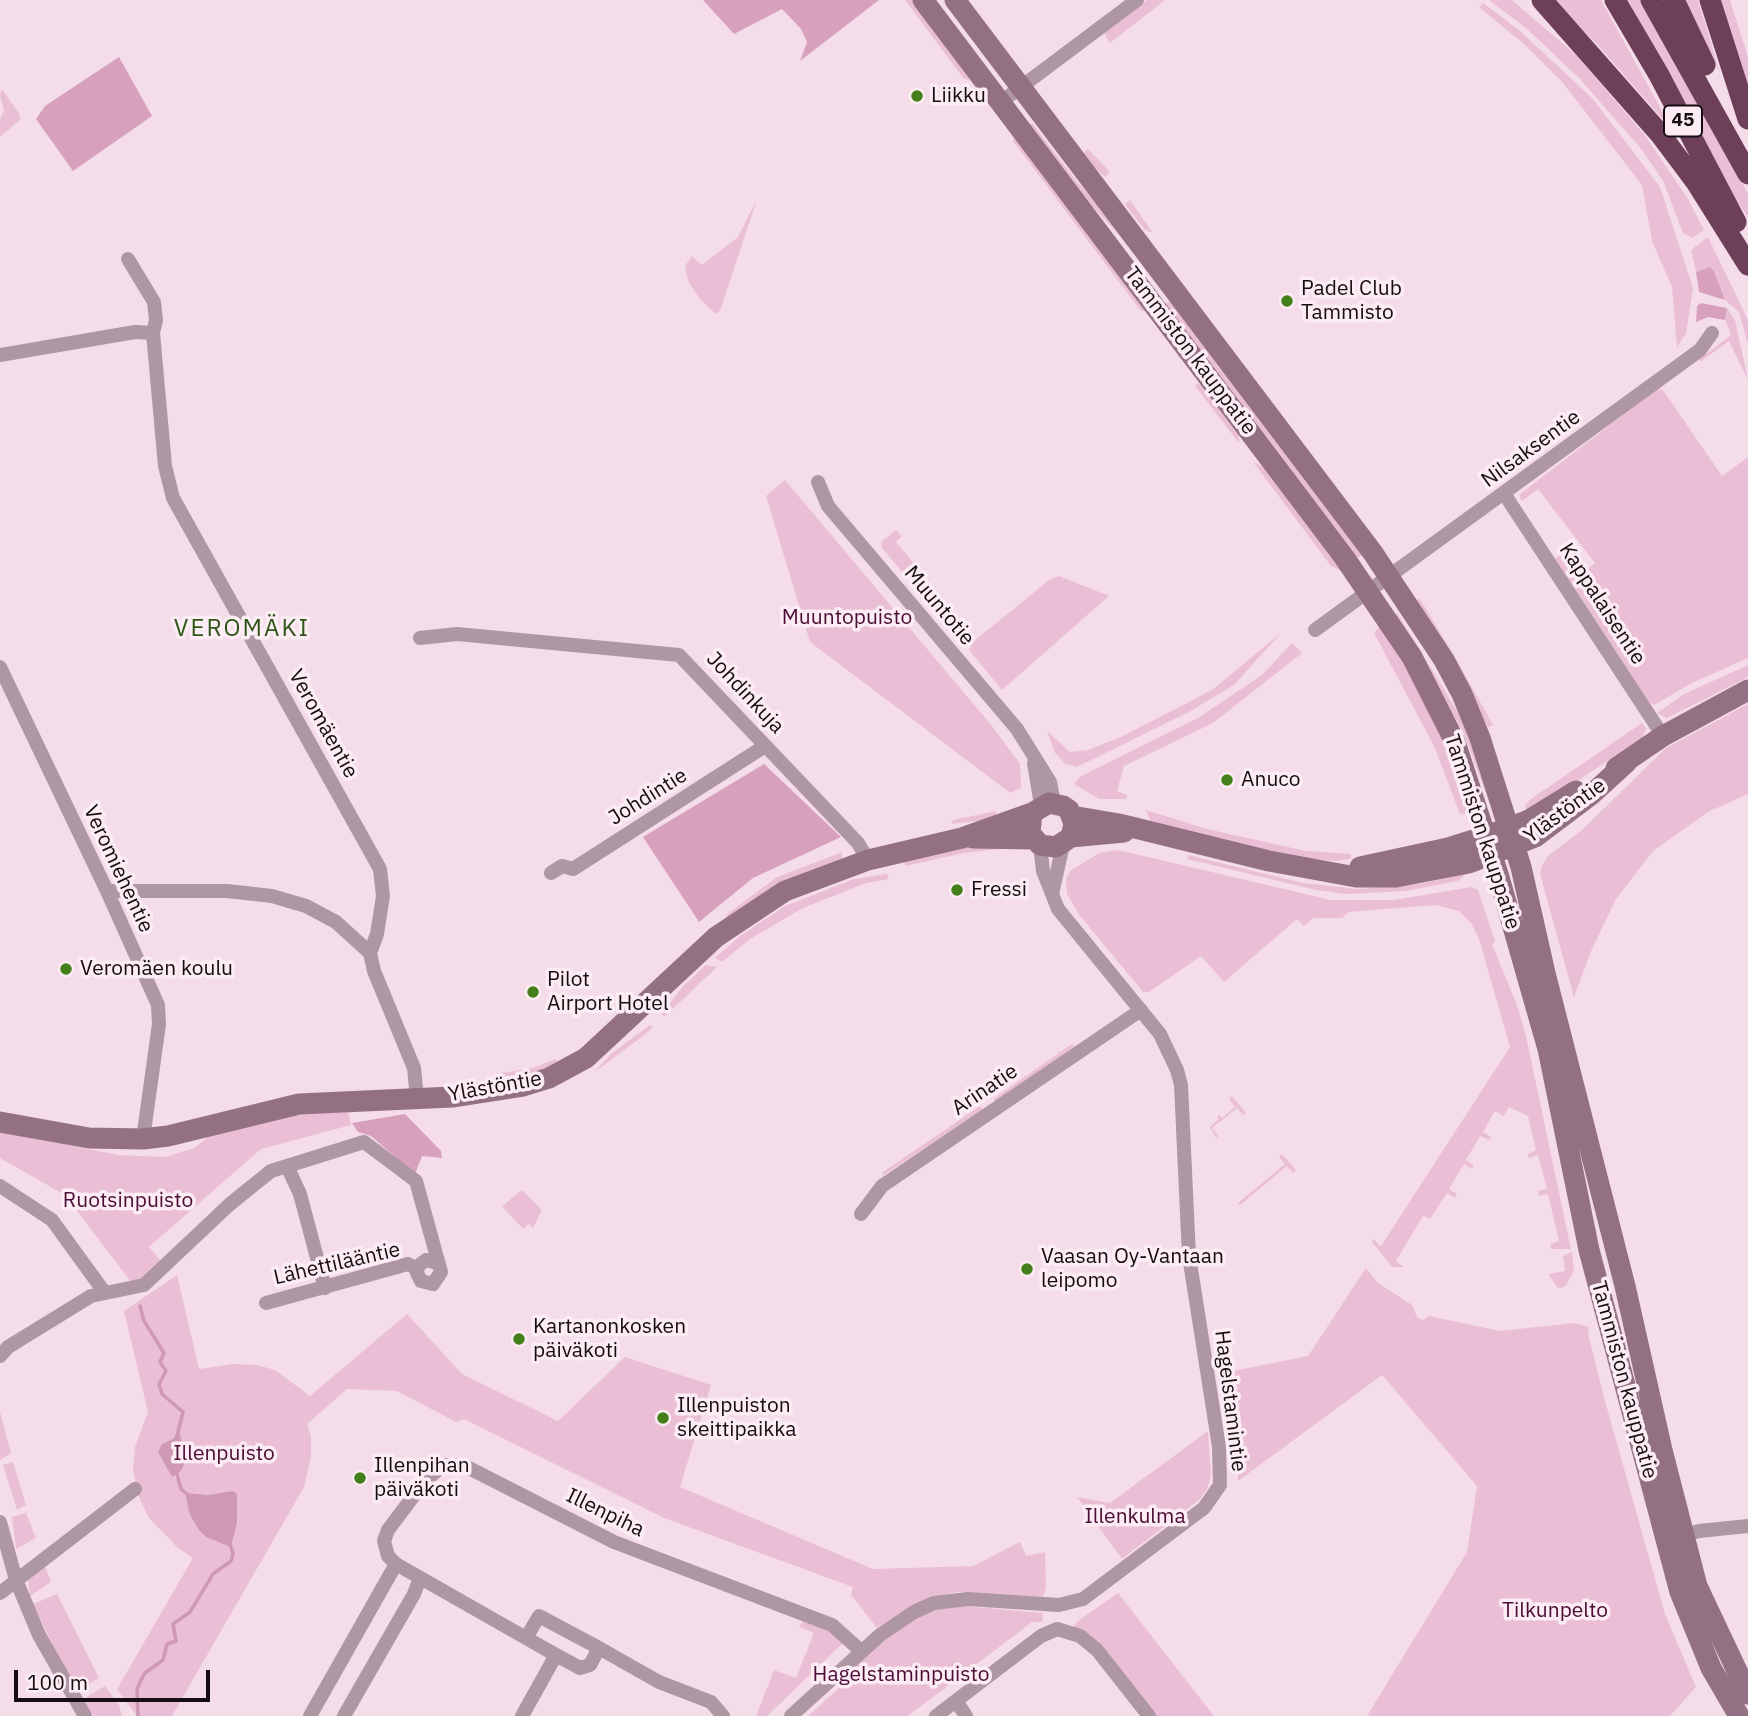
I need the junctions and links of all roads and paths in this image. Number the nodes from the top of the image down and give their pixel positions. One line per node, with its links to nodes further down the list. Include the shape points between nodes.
1 (923, 0): 12 (main road, Tammiston kauppatie)
2 (955, 0): 11 (main road, Tammiston kauppatie)
3 (1137, 0): 11 (street)
4 (1526, 0): 10 (highway)
5 (1542, 0): 10 (highway)
6 (1615, 0): 16 (highway, 45)
7 (1651, 0): 15 (highway, 45)
8 (1674, 0): 14 (highway)
9 (1710, 0): 13 (highway)
10 (1586, 49): 18 (highway, via 1660,134)
11 (1021, 87): 12 (street); 24 (main road, Tammiston kauppatie)
12 (1001, 102): 25 (main road, Tammiston kauppatie)
13 (1748, 119)
14 (1748, 144)
15 (1748, 174)
16 (1748, 245)
17 (128, 259): 19 (street, Veromäentie, via 154,302)
18 (1748, 265)
19 (153, 333): 21 (street, via 135,332); 42 (street, Veromäentie, via 164,466 173,498 380,869 383,896)
20 (1712, 333): 23 (street, Nilsaksentie, via 1700,351)
21 (0, 355)
22 (818, 482): 32 (street, Muuntotie, via 828,506 1017,729 1050,782)
23 (1505, 495): 24 (street, Nilsaksentie); 30 (street, Kappalaisentie)
24 (1390, 579): 25 (street, Nilsaksentie); 34 (main road, Tammiston kauppatie, via 1462,694)
25 (1369, 594): 26 (street, Nilsaksentie); 37 (main road, Tammiston kauppatie, via 1412,657 1455,742)
26 (1315, 630)
27 (420, 638): 31 (street, Johdinkuja, via 457,634 679,656)
28 (0, 667): 40 (street, Veromiehentie)
29 (1748, 690): 30 (main road, Ylästöntie)
30 (1663, 736): 34 (main road, Ylästöntie, via 1535,817)
31 (765, 746): 38 (street, Johdinkuja); 39 (street, Johdintie, via 573,869 562,866)
32 (1042, 807): 33 (main road, Ylästöntie, via 1063,806); 35 (main road, Ylästöntie); 36 (main road, via 1029,825)
33 (1069, 833): 36 (main road, Ylästöntie, via 1050,848); 37 (main road, Ylästöntie, via 1142,830 1356,877 1396,877 1469,863); 41 (street)
34 (1513, 836): 37 (main road, Ylästöntie); 59 (main road, Tammiston kauppatie)
35 (962, 838): 36 (main road, Ylästöntie); 38 (main road, Ylästöntie)
36 (1037, 842): 41 (street, Hagelstamintie)
37 (1489, 846): 59 (main road, Tammiston kauppatie, via 1548,1049 1588,1244)
38 (869, 860): 44 (main road, Ylästöntie, via 785,891 752,911 697,954 601,1046 570,1067 512,1088)
39 (551, 873)
40 (107, 891): 42 (street, via 272,895 335,922); 46 (street, Veromiehentie, via 158,1006)
41 (1051, 895): 43 (street, Hagelstamintie)
42 (370, 953): 44 (street, via 414,1068)
43 (1141, 1010): 49 (street, Arinatie, via 882,1186); 64 (street, Hagelstamintie, via 1170,1051 1181,1085 1189,1256 1222,1472 1220,1485 1204,1508 1083,1599)
44 (417, 1098): 46 (main road, Ylästöntie, via 299,1104)
45 (0, 1122): 46 (main road, Ylästöntie, via 89,1138)
46 (143, 1139)
47 (287, 1166): 50 (street, via 363,1143 416,1181); 52 (street, via 300,1194); 53 (street, via 271,1171 230,1204 144,1285)
48 (0, 1186): 53 (street, via 52,1220)
49 (861, 1214)
50 (437, 1263): 51 (street, Lähettilääntie, via 426,1260); 51 (street, Lähettilääntie, via 441,1275 433,1284 421,1281)
51 (417, 1269): 52 (street, Lähettilääntie, via 408,1265)
52 (325, 1288): 54 (street, Lähettilääntie)
53 (105, 1293): 55 (street, via 91,1296)
54 (266, 1303)
55 (0, 1356)
56 (135, 1489): 62 (street)
57 (0, 1522): 62 (street)
58 (1748, 1526): 59 (street)
59 (1675, 1538): 70 (main road, Tammiston kauppatie); 81 (main road, Tammiston kauppatie, via 1685,1605 1711,1668)
60 (396, 1564): 61 (street); 68 (street, Illenpiha, via 385,1550 388,1530 433,1473 443,1465 463,1465 614,1542 832,1625); 73 (street)
61 (420, 1578): 66 (street); 74 (street)
62 (16, 1580): 63 (street); 72 (street, via 51,1659)
63 (0, 1593)
64 (1059, 1605): 65 (street); 68 (street, Hagelstamintie, via 949,1600 914,1612)
65 (1057, 1629): 71 (street, via 1041,1636); 80 (street, via 1080,1636 1097,1650)
66 (526, 1638): 67 (street, via 538,1616); 69 (street)
67 (599, 1648): 69 (street, via 590,1665 580,1668); 76 (street, via 659,1682 711,1702)
68 (861, 1651): 77 (street, Hagelstamintie)
69 (556, 1655): 75 (street)
70 (1748, 1694)
71 (956, 1701): 78 (street); 79 (street)
72 (85, 1716)
73 (310, 1716)
74 (344, 1716)
75 (522, 1716)
76 (723, 1716)
77 (791, 1716)
78 (936, 1716)
79 (966, 1716)
80 (1149, 1716)
81 (1740, 1716)

